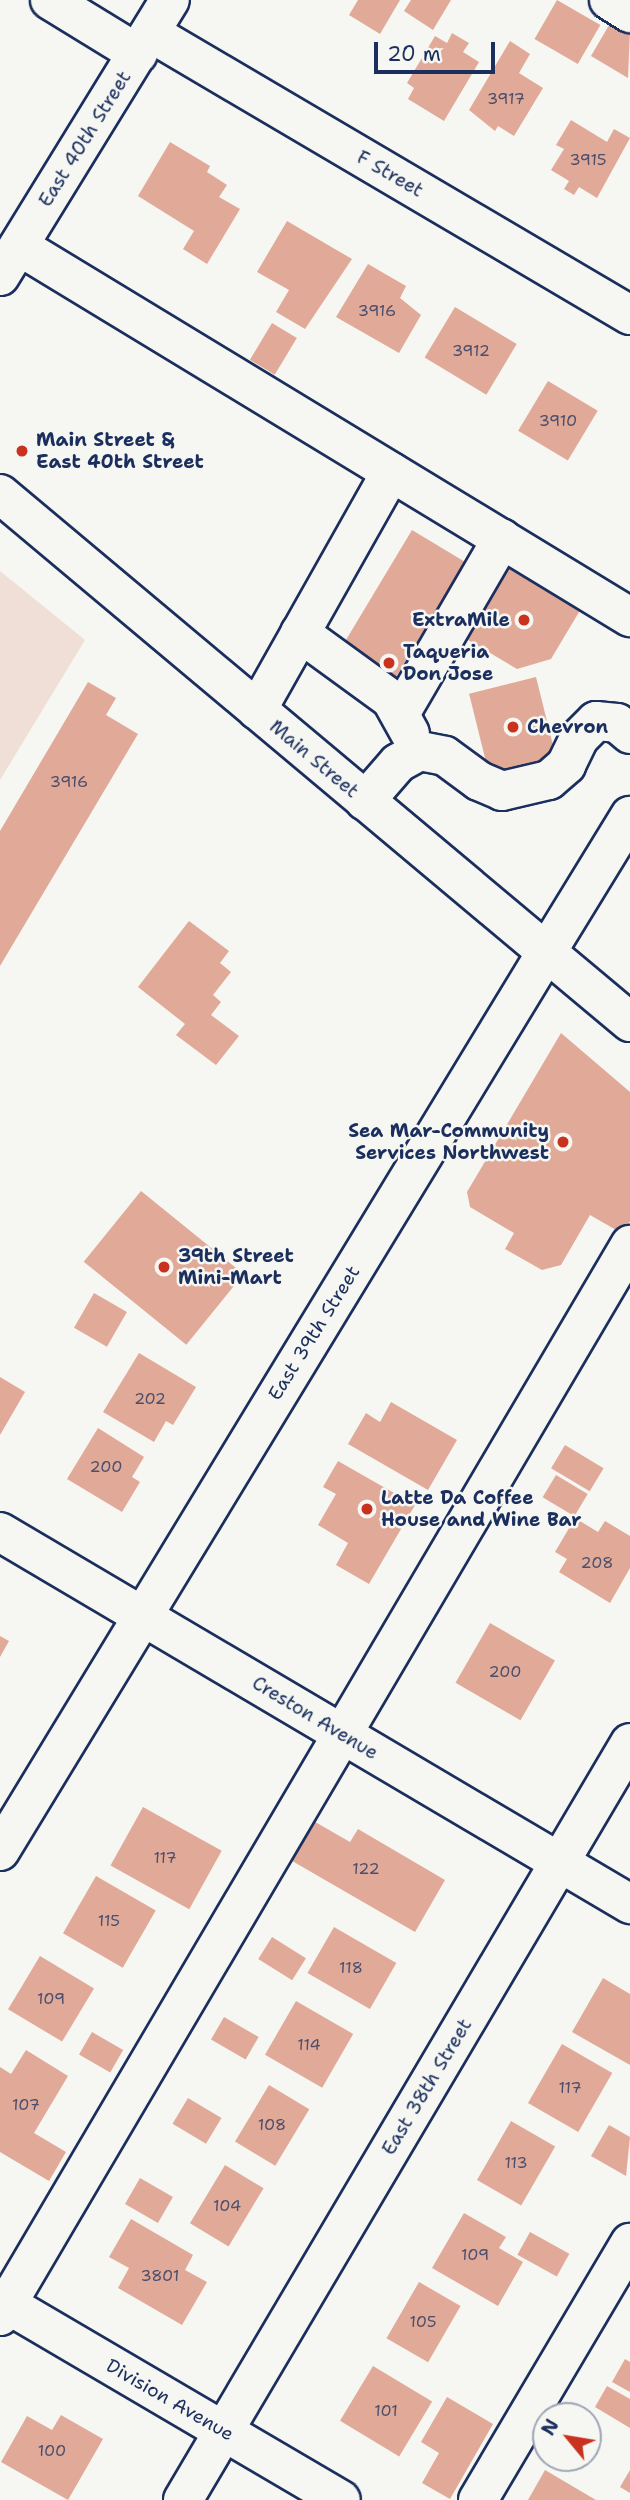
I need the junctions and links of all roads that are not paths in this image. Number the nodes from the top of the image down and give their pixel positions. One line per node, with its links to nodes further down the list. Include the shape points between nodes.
1 (50, 0): 5 (street, F Street)
2 (170, 0): 5 (street, East 40th Street)
3 (609, 0): 4 (street)
4 (630, 13)
5 (144, 43): 6 (street, East 40th Street); 7 (street, F Street)
6 (10, 261): 8 (street)
7 (630, 315)
8 (391, 472): 10 (street); 12 (street)
9 (0, 494): 13 (street, Main Street)
10 (502, 539): 11 (street); 14 (street)
11 (630, 617)
12 (300, 633): 13 (street); 14 (street, via 391,699)
13 (257, 710): 17 (street, Main Street)
14 (400, 714): 16 (street)
15 (630, 734): 16 (street, via 617,723 596,720 579,737 566,765 549,780 502,791 479,781 445,756)
16 (420, 751): 17 (street, via 398,763)
17 (365, 801): 19 (street, Main Street)
18 (630, 816): 19 (street, East 39th Street)
19 (546, 953): 20 (street, Main Street); 23 (street, East 39th Street)
20 (630, 1022)
21 (630, 1245): 24 (street)
22 (0, 1532): 23 (street, Creston Avenue)
23 (140, 1615): 24 (street, Creston Avenue); 26 (street, East 39th Street)
24 (343, 1735): 27 (street, Creston Avenue); 30 (street)
25 (630, 1742): 27 (street, East 38th Street)
26 (0, 1851)
27 (559, 1863): 28 (street, Creston Avenue); 31 (street, East 38th Street)
28 (630, 1905)
29 (630, 2243): 34 (street)
30 (2, 2307): 31 (street, Division Avenue)
31 (223, 2431): 32 (street, East 38th Street); 33 (street, Division Avenue)
32 (183, 2500)
33 (341, 2500)
34 (478, 2500)

